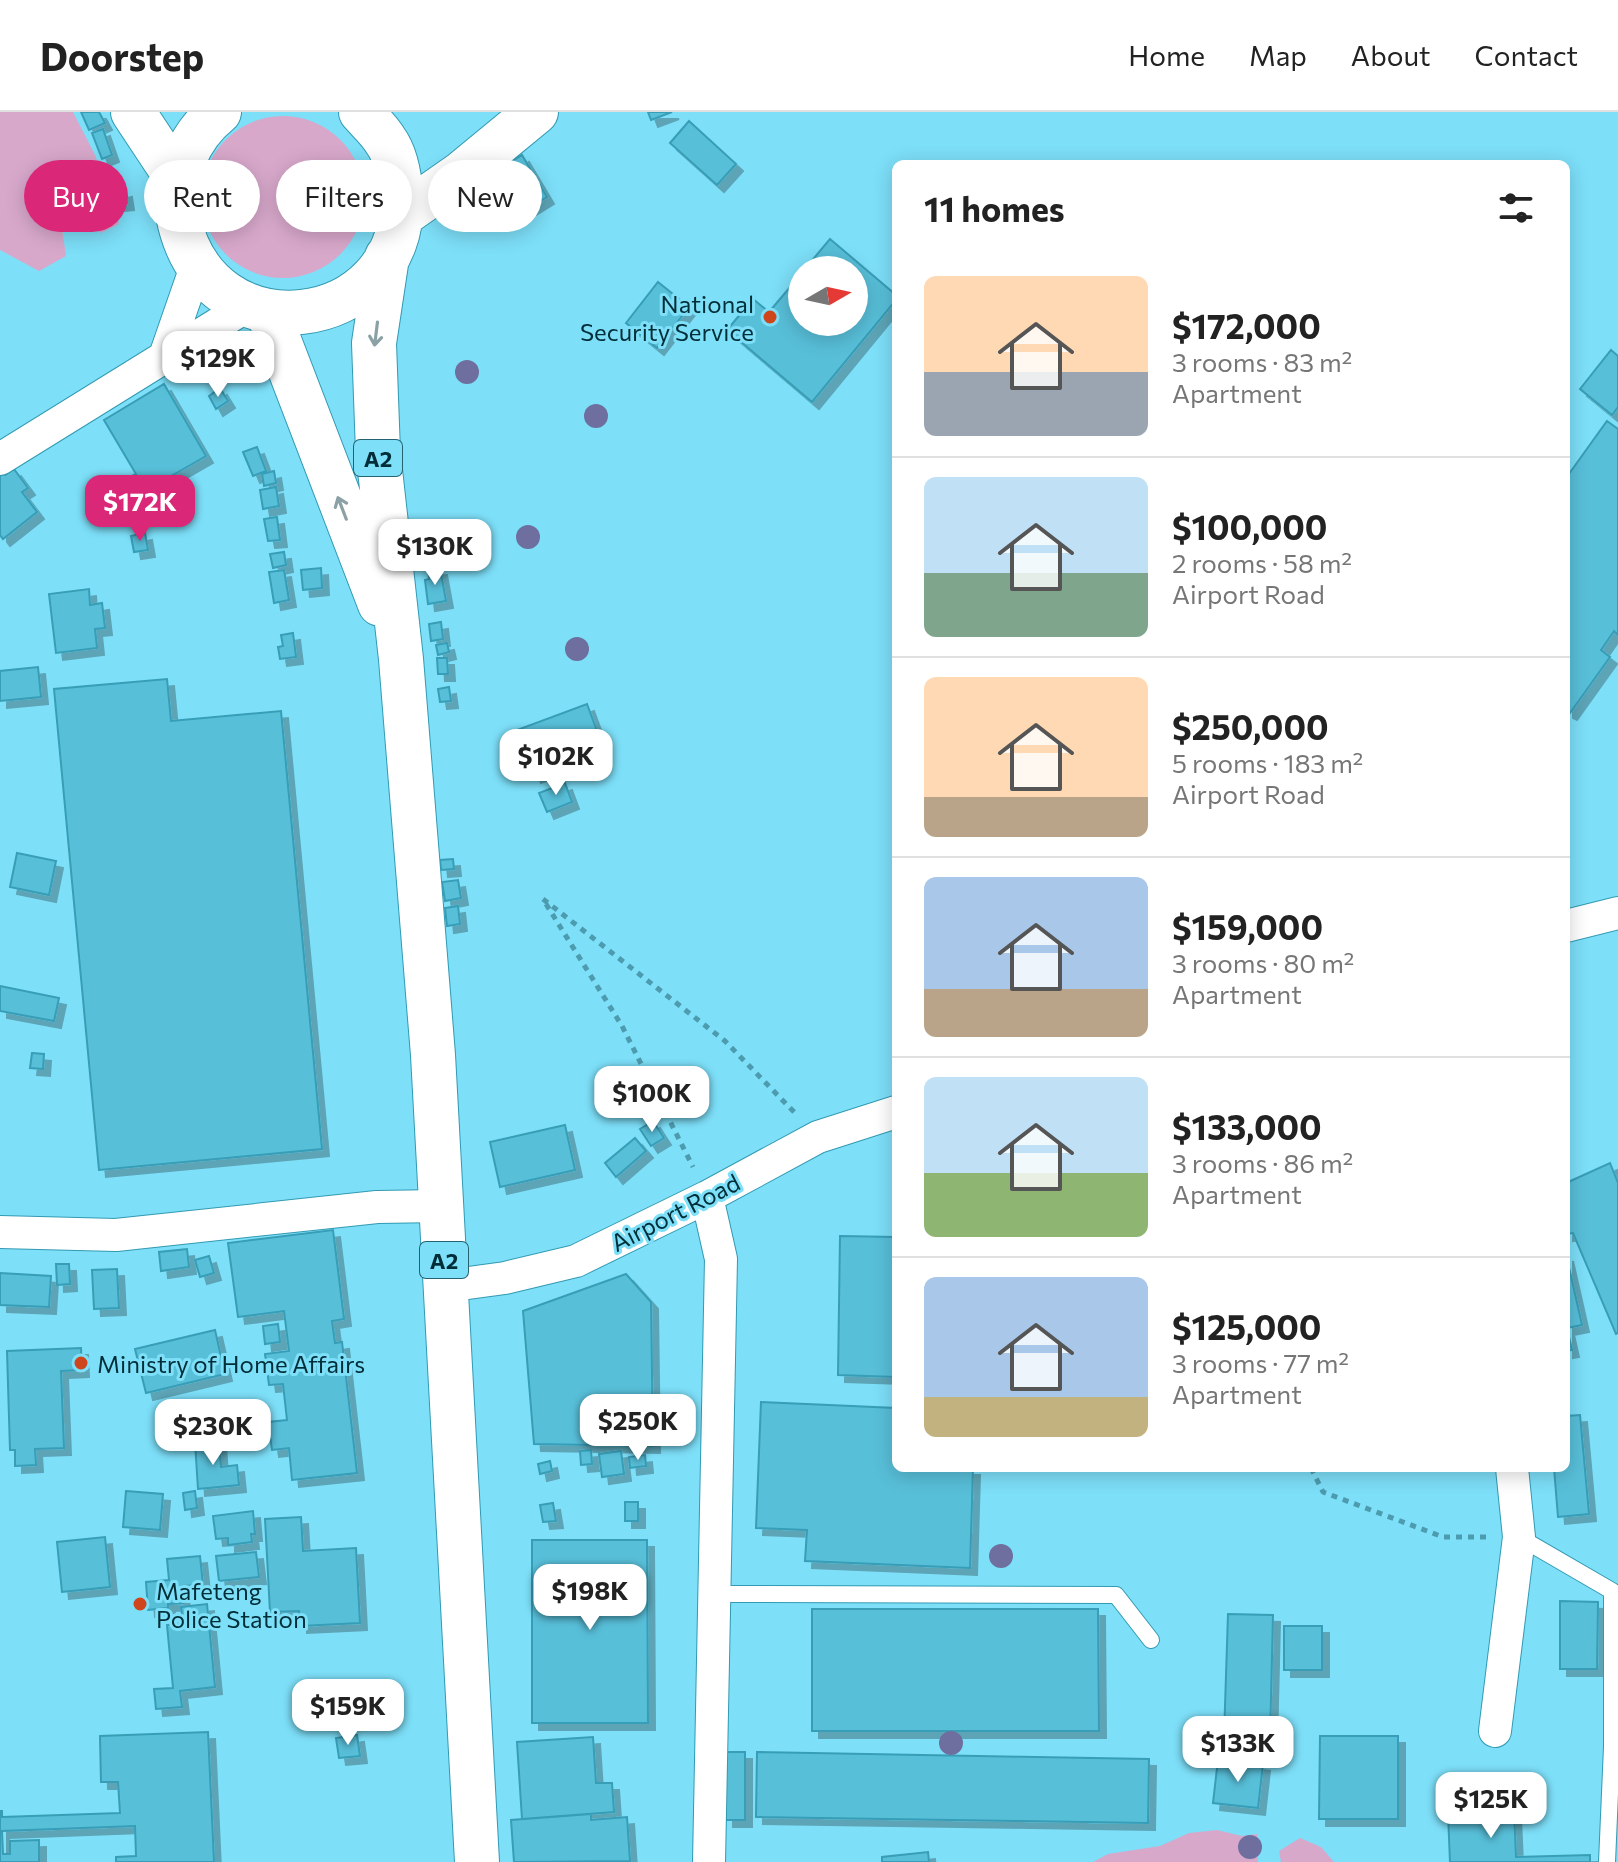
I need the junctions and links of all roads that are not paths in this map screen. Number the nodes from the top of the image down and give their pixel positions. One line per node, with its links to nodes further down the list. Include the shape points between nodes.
1 (133, 112): 5 (main road)
2 (219, 112): 6 (main road)
3 (361, 112): 7 (main road, A2, via 387,141)
4 (536, 112): 8 (main road)
5 (165, 160)
6 (184, 160)
7 (394, 160)
8 (412, 208)
9 (182, 232): 12 (main road)
10 (398, 232): 11 (main road, A2)
11 (387, 257): 13 (main road, A2, via 365,285 336,304 303,313); 16 (main road, A2, one-way to 16, via 374,343 377,437)
12 (197, 264): 13 (main road, via 219,289); 14 (street)
13 (258, 309): 14 (street); 16 (main road, A2, one-way to 13)
14 (164, 359): 15 (street)
15 (0, 459)
16 (401, 659): 21 (main road, A2)
17 (1618, 913): 18 (street)
18 (1570, 925)
19 (892, 1113): 20 (street, Airport Road, via 818,1137)
20 (707, 1197): 23 (street, Airport Road, via 576,1261); 26 (street, via 721,1259)
21 (441, 1206): 22 (street, via 377,1207 116,1235); 23 (main road, A2)
22 (0, 1232)
23 (446, 1286): 29 (main road, A2)
24 (1512, 1472): 25 (street)
25 (1519, 1537): 28 (street); 31 (lane, via 1612,1591)
26 (714, 1594): 27 (lane, via 1116,1595); 30 (street)
27 (1151, 1640)
28 (1495, 1731)
29 (477, 1862)
30 (709, 1862)
31 (1607, 1862)

